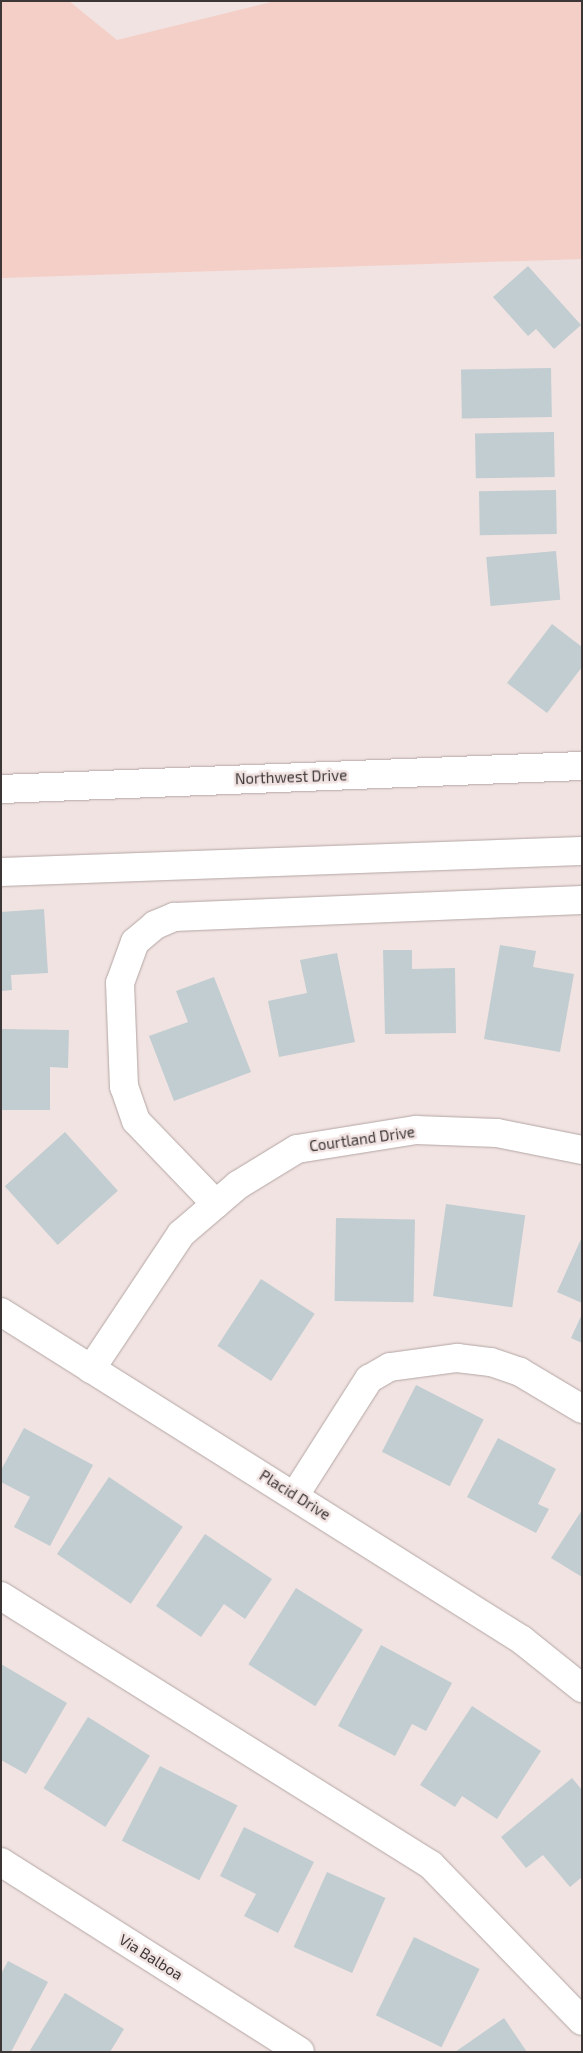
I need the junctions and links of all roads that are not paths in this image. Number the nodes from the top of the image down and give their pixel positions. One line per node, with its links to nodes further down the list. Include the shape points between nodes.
1 (582, 766): 2 (street, Northwest Drive)
2 (1, 789)
3 (582, 851): 4 (street)
4 (1, 872)
5 (582, 900): 7 (street, via 174,917 155,925 135,942 120,983 124,1087 136,1121)
6 (582, 1150): 7 (street, Courtland Drive, via 497,1133 416,1130 359,1138 297,1148 238,1185)
7 (216, 1204): 9 (street, Courtland Drive, via 181,1234)
8 (1, 1312): 9 (street, Placid Drive)
9 (91, 1370): 11 (street, Placid Drive)
10 (582, 1409): 11 (street, via 520,1372 490,1362 457,1358 390,1367 369,1379)
11 (295, 1495): 13 (street, Placid Drive, via 522,1640)
12 (1, 1596): 15 (street, via 431,1866)
13 (582, 1688)
14 (1, 1862): 16 (street, Via Balboa)
15 (582, 2021)
16 (300, 2052)

